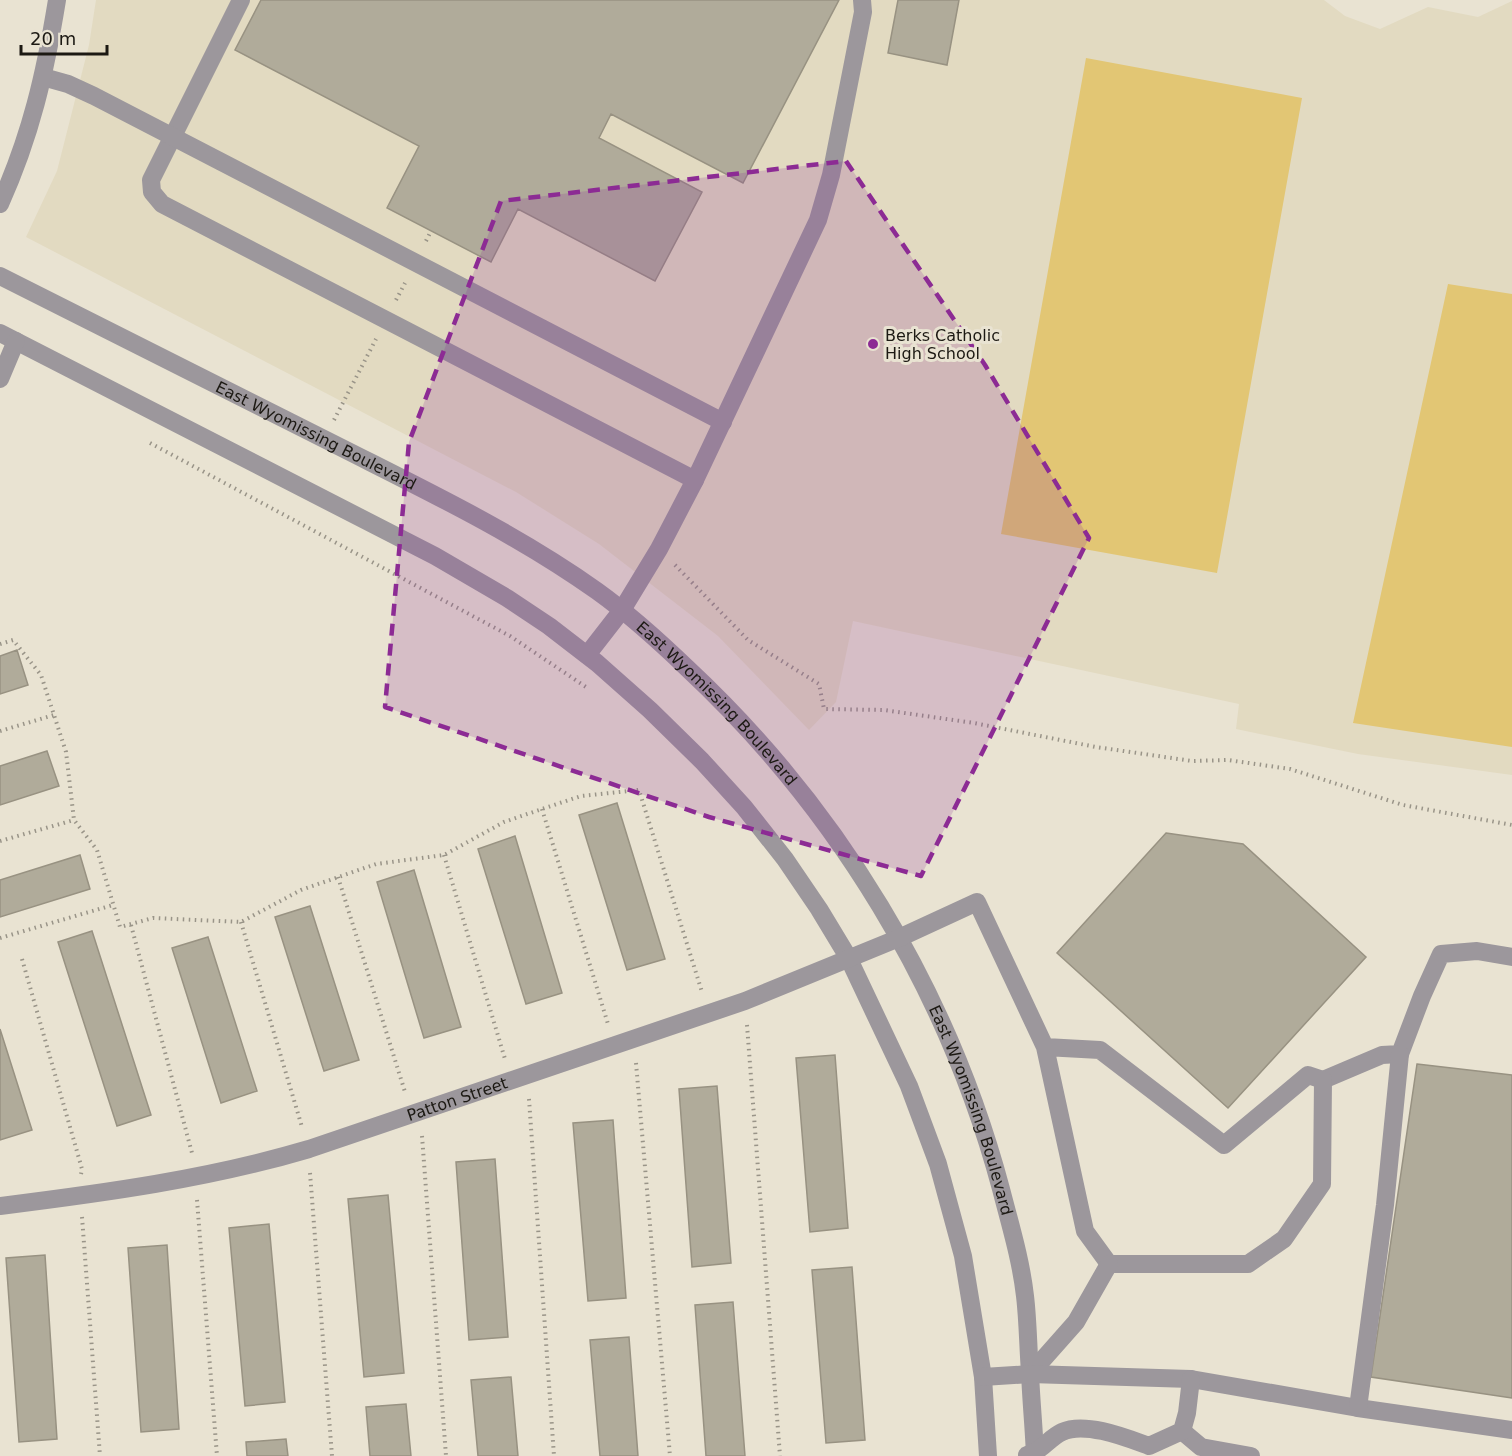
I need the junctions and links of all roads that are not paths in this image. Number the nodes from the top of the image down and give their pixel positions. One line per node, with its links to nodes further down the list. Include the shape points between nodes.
1 (57, 0): 4 (street)
2 (241, 0): 5 (street)
3 (862, 0): 10 (street, via 863,12 831,175 818,220)
4 (44, 77): 5 (street, via 68,84); 6 (street, via 20,158)
5 (171, 136): 10 (street); 11 (street, via 151,180 152,192 162,204)
6 (0, 204)
7 (0, 276): 12 (street, East Wyomissing Boulevard, via 501,530)
8 (8, 337): 9 (street); 13 (street, via 435,556 507,598)
9 (0, 379)
10 (723, 422): 11 (street)
11 (695, 480): 12 (street)
12 (622, 610): 13 (street); 14 (street, East Wyomissing Boulevard, via 719,698 780,765 843,846)
13 (587, 655): 15 (street, via 665,724 744,807 785,859)
14 (899, 938): 15 (street, Patton Street); 17 (street, Patton Street, via 977,902); 22 (street, East Wyomissing Boulevard, via 965,1074 992,1154 1025,1294)
15 (848, 957): 20 (street, Patton Street, via 709,1013 309,1149 195,1177); 23 (street, via 909,1086 938,1164 963,1256)
16 (1512, 957): 18 (street, via 1477,951 1441,954)
17 (1045, 1047): 19 (street, via 1101,1050 1224,1145 1308,1075); 21 (street, via 1085,1231)
18 (1400, 1054): 19 (street, via 1382,1055); 25 (street)
19 (1323, 1080): 21 (street, via 1322,1184 1284,1239 1248,1264)
20 (0, 1206)
21 (1109, 1264): 22 (street, via 1076,1322)
22 (1030, 1374): 23 (street); 24 (street); 29 (street, East Wyomissing Boulevard)
23 (983, 1377): 30 (street)
24 (1191, 1379): 25 (street); 26 (street)
25 (1358, 1408): 27 (street)
26 (1182, 1431): 28 (street); 31 (street, via 1201,1447)
27 (1512, 1431)
28 (1150, 1451): 29 (street, via 1091,1428 1064,1431)
29 (1031, 1455)
30 (988, 1456)
31 (1251, 1456)

